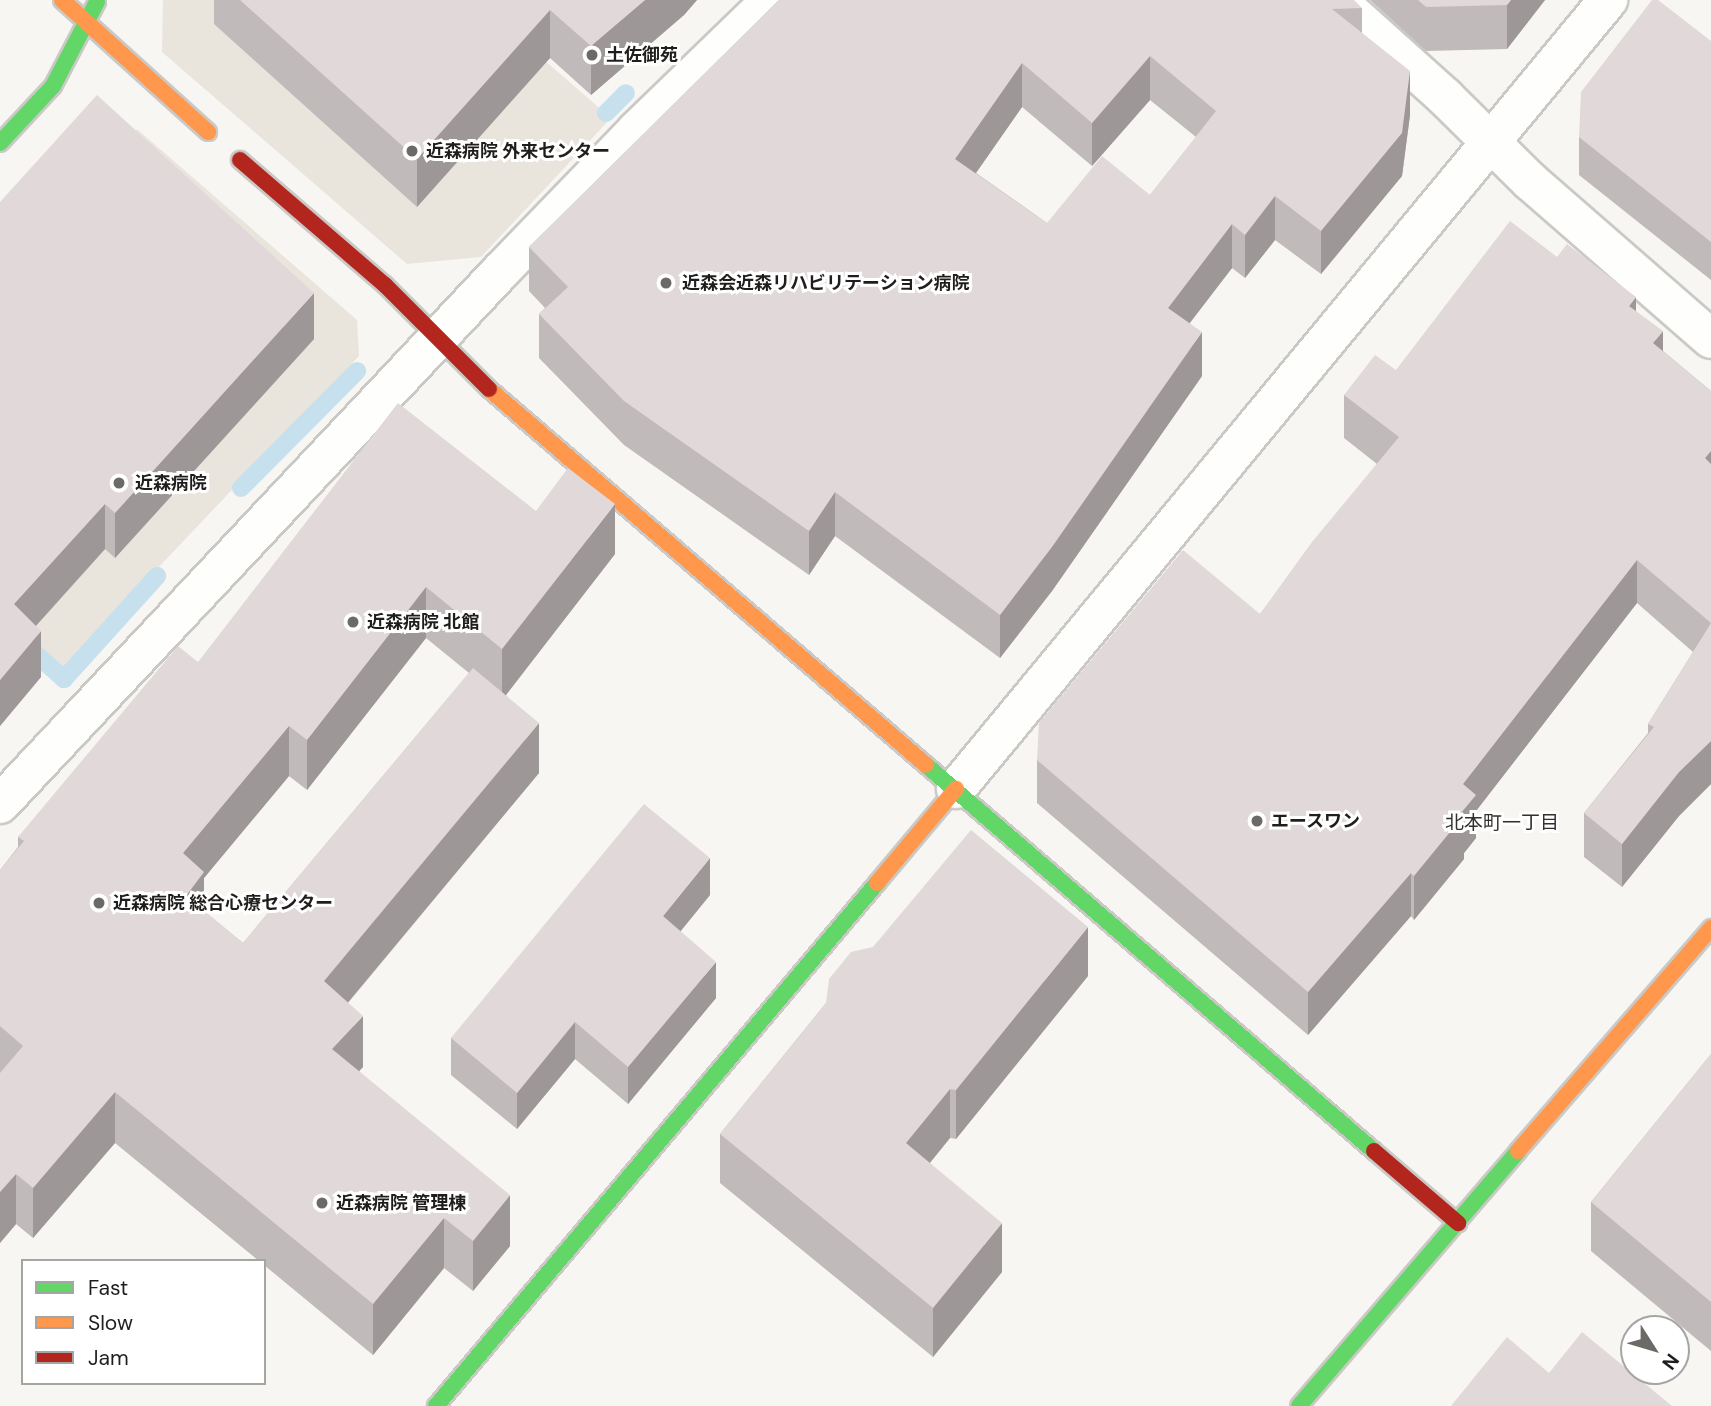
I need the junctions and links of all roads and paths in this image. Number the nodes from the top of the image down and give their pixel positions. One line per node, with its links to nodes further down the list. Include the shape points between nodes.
1 (62, 0): 6 (street)
2 (98, 0): 6 (street)
3 (771, 0): 11 (street, via 628,140)
4 (1337, 0): 8 (street)
5 (1608, 0): 8 (street)
6 (87, 25): 7 (street); 9 (street, via 53,86)
7 (208, 132)
8 (1490, 141): 12 (street); 13 (street)
9 (0, 144)
10 (240, 160): 11 (street, via 385,285)
11 (439, 339): 13 (street, via 488,388); 14 (street)
12 (1711, 339)
13 (957, 789): 16 (street); 17 (street)
14 (0, 804)
15 (1711, 928): 16 (street)
16 (1458, 1223): 18 (street)
17 (436, 1406)
18 (1299, 1406)

